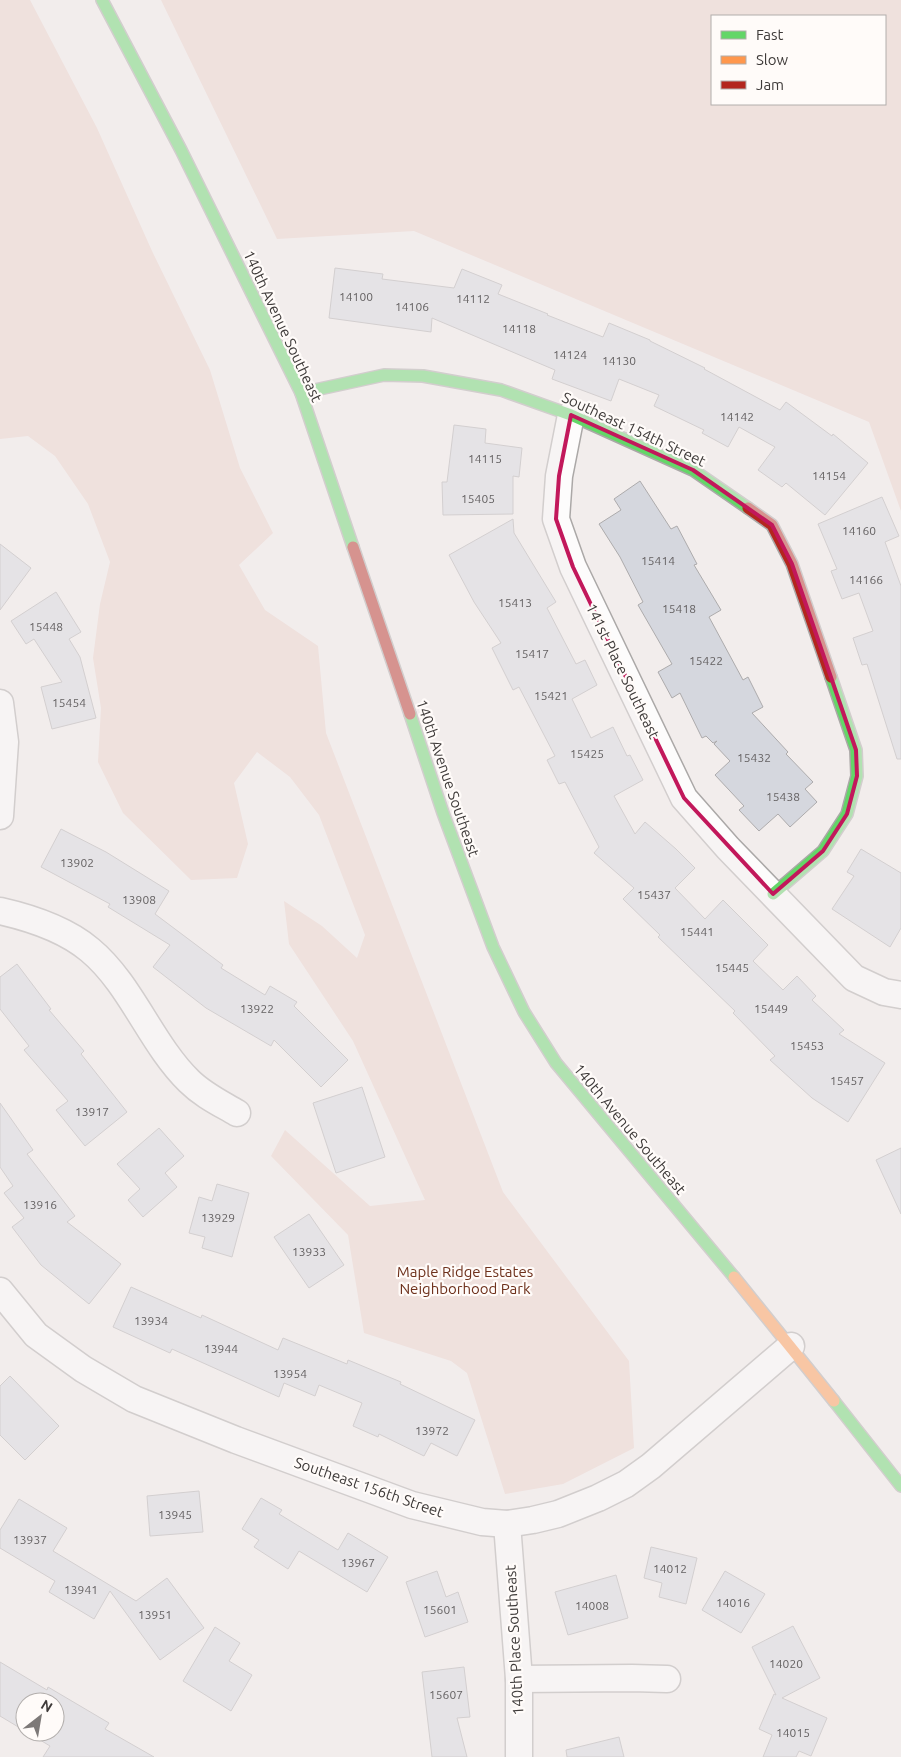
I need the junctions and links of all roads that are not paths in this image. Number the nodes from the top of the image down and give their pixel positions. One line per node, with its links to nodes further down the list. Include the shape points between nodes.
1 (102, 0): 2 (main road, 140th Avenue Southeast, via 181,150)
2 (301, 393): 3 (main road, Southeast 154th Street, via 384,375 423,376 501,390); 11 (main road, 140th Avenue Southeast, via 443,813 493,947 524,1012 556,1063)
3 (571, 415): 6 (street, 141st Place Southeast, via 559,476 556,519 573,567 684,798); 6 (main road, Southeast 154th Street, via 693,470 772,525 792,564 856,750 857,776 847,814 823,851)
4 (0, 703): 5 (street, via 5,742)
5 (0, 816)
6 (773, 894): 8 (street, 141st Place Southeast, via 854,978 884,992)
7 (0, 911): 9 (street, via 41,922 90,950 110,970 189,1081)
8 (901, 995)
9 (237, 1113)
10 (0, 1291): 13 (street, Southeast 156th Street, via 36,1335 83,1369 134,1398 236,1440 412,1505 482,1522)
11 (790, 1346): 12 (main road, 140th Avenue Southeast); 13 (street, Southeast 156th Street, via 626,1484 558,1514)
12 (901, 1486)
13 (507, 1524): 14 (street, 140th Place Southeast)
14 (519, 1679): 15 (street); 16 (street, 140th Place Southeast)
15 (667, 1679)
16 (519, 1757)

